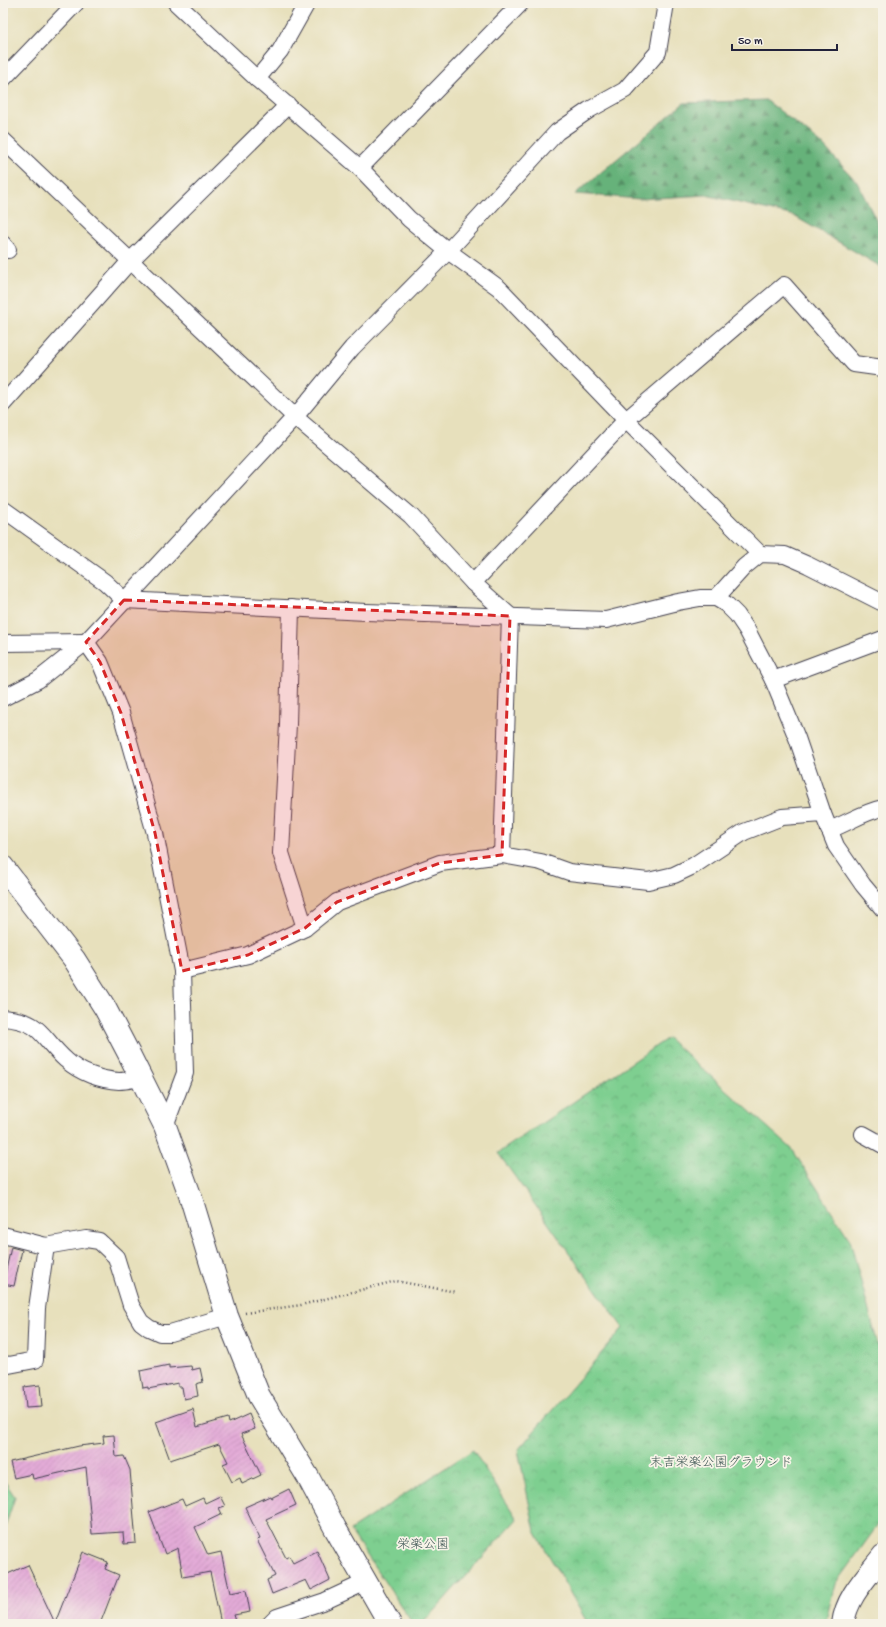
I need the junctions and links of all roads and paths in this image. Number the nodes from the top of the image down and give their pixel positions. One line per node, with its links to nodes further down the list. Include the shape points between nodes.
1 (76, 3): 6 (street)
2 (176, 3): 7 (street)
3 (307, 3): 7 (street, via 280,51)
4 (521, 3): 10 (street)
5 (666, 3): 11 (street, via 658,52 626,90 589,110 557,132)
6 (3, 79)
7 (257, 79): 8 (street)
8 (288, 105): 10 (street); 12 (street)
9 (3, 140): 12 (street)
10 (360, 168): 11 (street, via 409,219)
11 (448, 251): 15 (street, via 352,348); 16 (street, via 499,288)
12 (130, 261): 14 (street); 15 (street)
13 (883, 368): 16 (street, via 854,364 784,285)
14 (3, 404)
15 (295, 417): 19 (street, via 411,516); 21 (street)
16 (626, 420): 18 (street); 19 (street)
17 (3, 509): 21 (street, via 106,582)
18 (760, 554): 20 (street, via 744,567); 22 (street, via 785,555)
19 (473, 583): 24 (street)
20 (716, 598): 24 (street, via 678,602 606,620); 28 (street, via 737,615)
21 (124, 600): 23 (street); 26 (street)
22 (883, 604)
23 (291, 608): 24 (street); 36 (street, via 281,853)
24 (510, 616): 33 (street)
25 (883, 639): 28 (street)
26 (86, 642): 27 (street); 29 (street, via 38,680); 37 (street, via 100,662 121,713 155,833)
27 (3, 643)
28 (773, 680): 31 (street, via 797,738)
29 (3, 698)
30 (883, 808): 32 (street, via 862,814 842,826)
31 (823, 814): 32 (street); 33 (street, via 782,817 744,832 674,875 648,881 569,872 540,862)
32 (829, 830): 35 (street, via 848,866)
33 (502, 855): 36 (street, via 440,863 337,902)
34 (3, 867): 39 (street, via 74,959 105,1008)
35 (883, 909)
36 (305, 928): 37 (street, via 248,955)
37 (182, 971): 40 (street, via 185,1073)
38 (3, 1018): 39 (street, via 32,1024 67,1061 97,1078 120,1081)
39 (141, 1078): 40 (street)
40 (165, 1126): 46 (street, via 191,1198)
41 (863, 1134): 42 (street)
42 (883, 1145)
43 (3, 1235): 44 (street)
44 (46, 1246): 46 (street, via 86,1239 100,1241 116,1258 131,1305 141,1322 149,1328 170,1333); 47 (street, via 37,1308 35,1360)
45 (456, 1292): 46 (path, via 396,1281 301,1305)
46 (227, 1316): 49 (street, via 259,1396)
47 (3, 1364)
48 (883, 1556): 52 (street, via 851,1598 844,1612)
49 (366, 1582): 50 (street, via 325,1602 277,1617); 51 (street)
50 (270, 1624)
51 (390, 1624)
52 (843, 1624)

